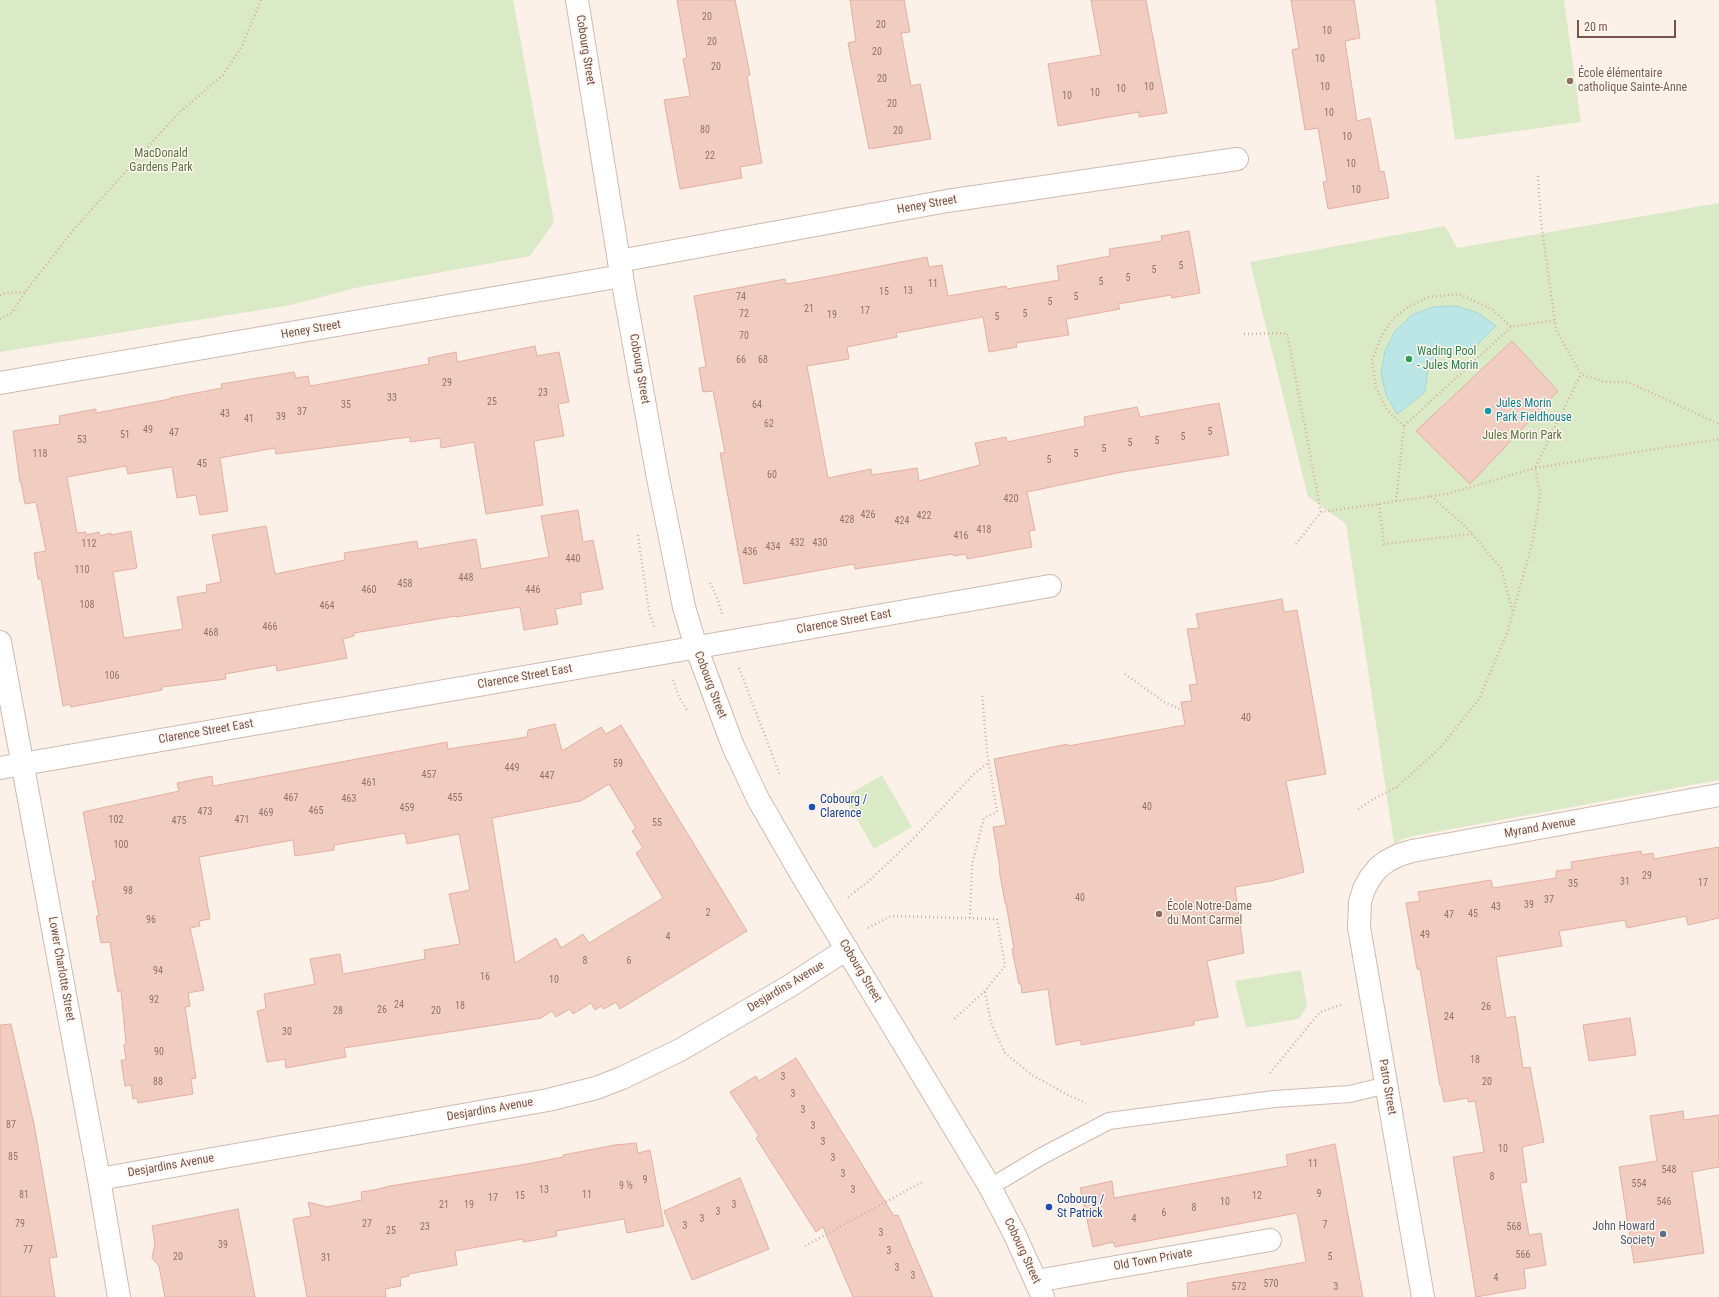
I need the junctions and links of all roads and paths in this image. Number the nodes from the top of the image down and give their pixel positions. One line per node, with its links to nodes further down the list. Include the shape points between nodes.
1 (261, 0): 6 (path, via 242,46 223,76 180,112 163,130 75,228)
2 (577, 0): 5 (street, Cobourg Street)
3 (1237, 159): 5 (street, Heney Street, via 947,201)
4 (1538, 176): 9 (path, via 1541,222)
5 (621, 269): 13 (street, Heney Street); 29 (street, Cobourg Street, via 657,473 684,607)
6 (25, 292): 7 (path); 8 (path, via 12,313)
7 (0, 296)
8 (0, 319)
9 (1555, 320): 10 (path); 12 (path, via 1556,330)
10 (1511, 328): 15 (path); 15 (path, via 1492,309 1458,294 1428,296 1405,309 1391,321 1372,360 1376,387 1387,410)
11 (1244, 334): 21 (path, via 1287,333)
12 (1581, 374): 14 (path, via 1605,382 1628,382); 17 (path)
13 (0, 383)
14 (1719, 424)
15 (1404, 426): 19 (path)
16 (1719, 439): 17 (path)
17 (1535, 468): 18 (path, via 1447,494); 26 (path, via 1540,494 1533,540)
18 (1431, 496): 19 (path); 22 (path)
19 (1396, 501): 20 (path)
20 (1379, 504): 21 (path); 22 (path, via 1384,544)
21 (1321, 512): 23 (path)
22 (1472, 534): 26 (path, via 1501,568)
23 (1296, 544)
24 (708, 579): 28 (path, via 718,600)
25 (1050, 586): 28 (street, Clarence Street East)
26 (1513, 613): 38 (path, via 1479,699 1440,748 1397,787)
27 (0, 642): 34 (street, Lower Charlotte Street)
28 (729, 642): 29 (street, Clarence Street East); 36 (path)
29 (696, 647): 34 (street, Clarence Street East); 40 (street, Cobourg Street, via 749,780)
30 (1125, 674): 32 (path, via 1164,702)
31 (982, 692): 33 (path)
32 (1182, 710)
33 (989, 762): 40 (path, via 974,774 913,840 875,876); 41 (path, via 997,812 984,818 972,864)
34 (23, 764): 35 (street, Clarence Street East); 49 (street, Lower Charlotte Street)
35 (0, 768)
36 (783, 781)
37 (1719, 795): 39 (street, Myrand Avenue, via 1412,851 1387,861)
38 (1358, 809)
39 (1370, 878): 44 (street, Patro Street, via 1364,889 1358,914)
40 (826, 914): 42 (street, Cobourg Street)
41 (970, 918): 42 (path, via 891,916); 43 (path, via 997,919 1005,966)
42 (845, 946): 49 (street, Desjardins Avenue, via 788,987 680,1050 596,1088 548,1100); 51 (street, Cobourg Street)
43 (985, 992): 45 (path); 48 (path, via 991,1023 1005,1053 1032,1075 1094,1107)
44 (1372, 1000): 46 (street, Patro Street); 47 (path, via 1335,1006 1320,1012)
45 (954, 1019)
46 (1387, 1085): 47 (lane, via 1350,1094); 56 (street, Patro Street)
47 (1244, 1103): 48 (lane)
48 (1109, 1121): 51 (lane)
49 (100, 1179): 55 (street, Lower Charlotte Street)
50 (924, 1181): 53 (path)
51 (990, 1187): 54 (street, Cobourg Street)
52 (1270, 1240): 54 (street, Old Town Private)
53 (805, 1246)
54 (1040, 1289)
55 (119, 1297)
56 (1423, 1297)

